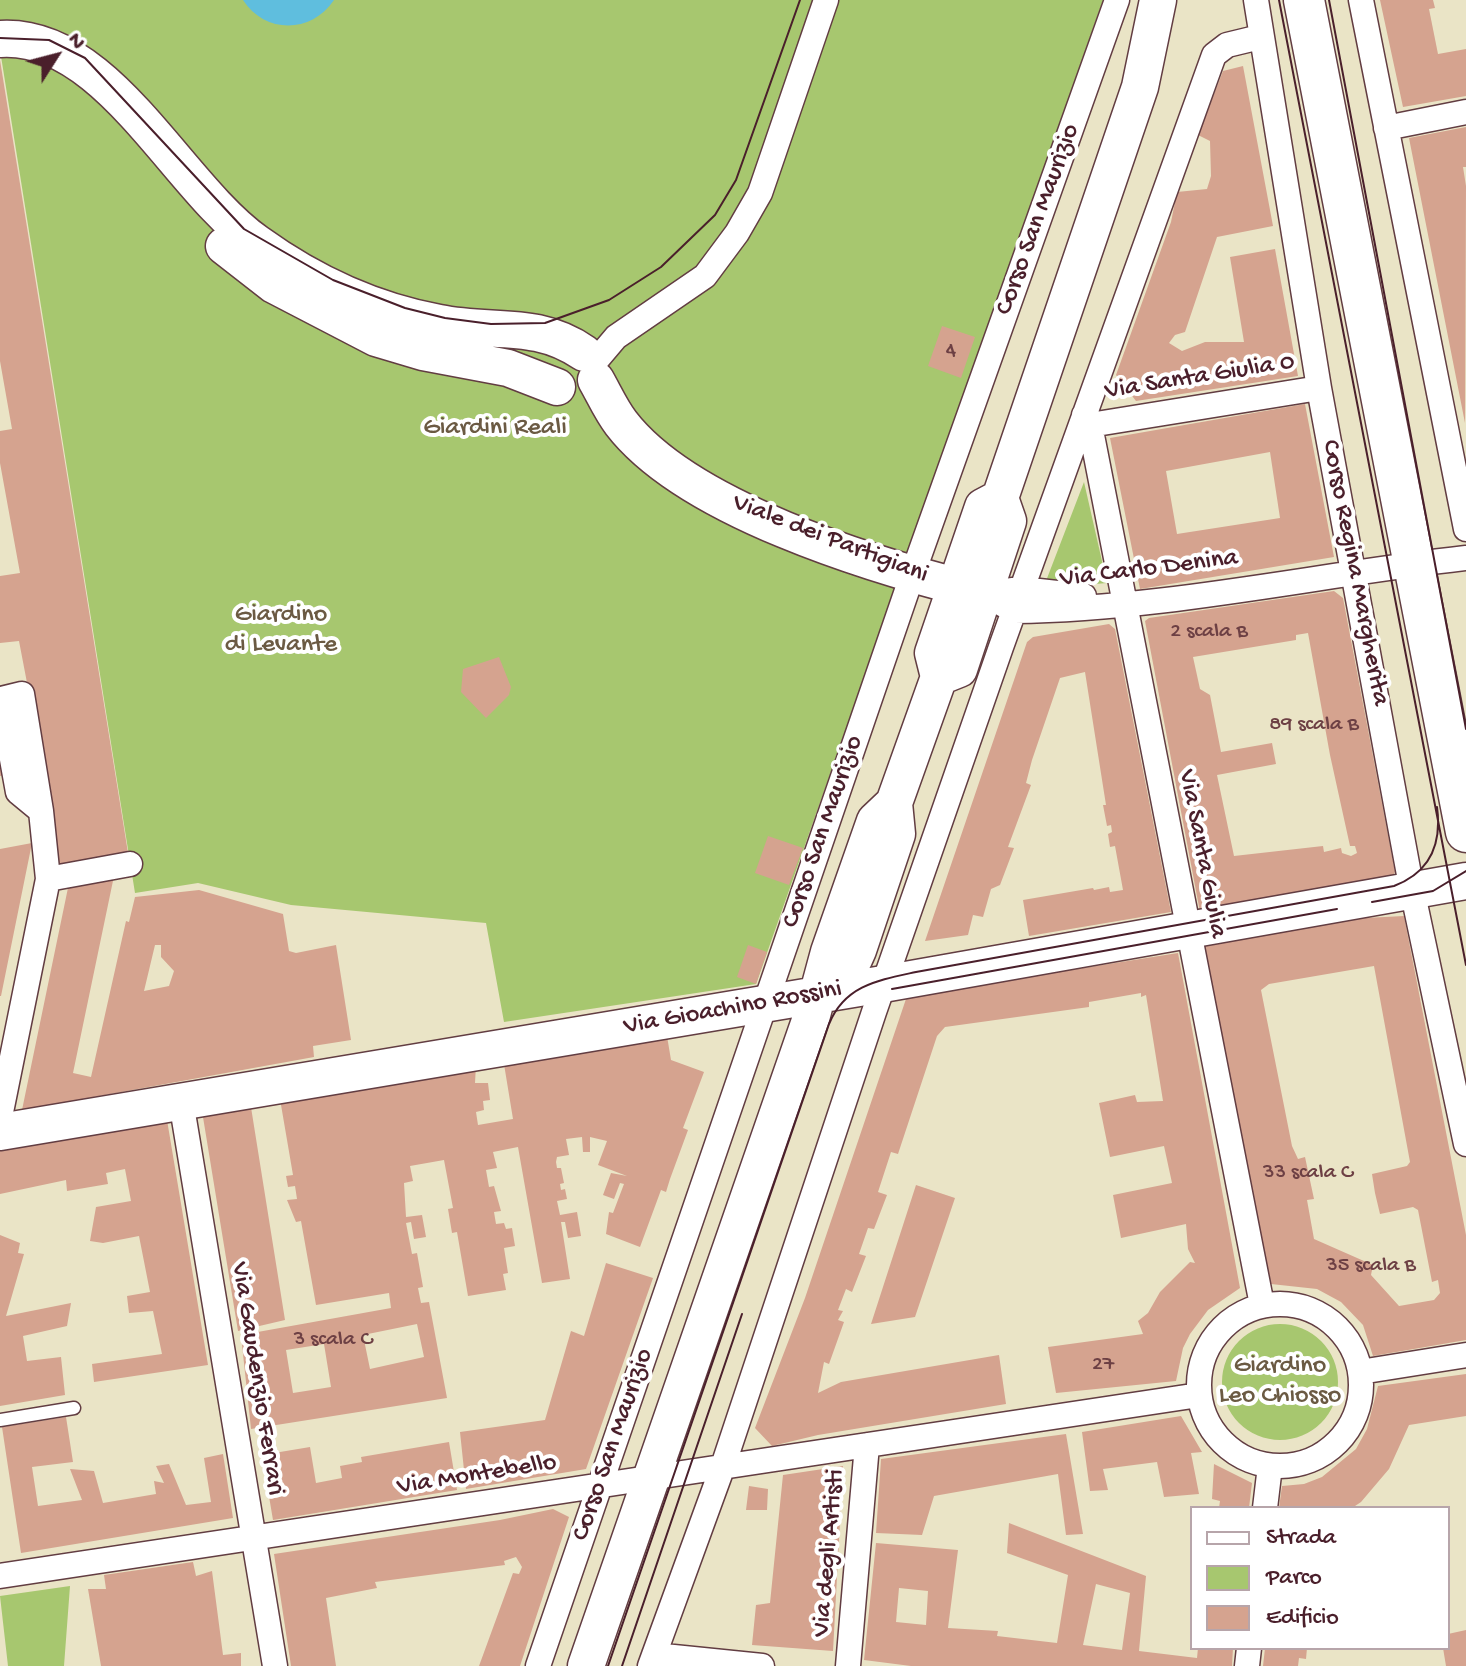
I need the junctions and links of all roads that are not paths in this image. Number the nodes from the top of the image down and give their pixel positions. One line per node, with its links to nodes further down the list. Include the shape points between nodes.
1 (826, 0): 14 (street, via 760,193 737,233 705,276 616,337)
2 (1117, 0): 21 (street, Corso San Maurizio)
3 (1158, 0): 11 (street, Corso San Maurizio)
4 (1184, 0): 11 (street, Corso San Maurizio)
5 (1256, 0): 8 (street, Corso Regina Margherita)
6 (1304, 0): 19 (main road)
7 (1361, 0): 13 (street)
8 (1260, 37): 15 (street, Corso Regina Margherita); 16 (street, Corso San Maurizio, via 1227,45 1214,55)
9 (0, 39): 14 (street, via 42,42 82,62 222,214 288,263 388,311 441,324 549,333)
10 (0, 50): 14 (street, via 46,60 73,80 217,238 274,285 399,346)
11 (1140, 87): 22 (street, Corso San Maurizio, via 1000,498 983,507)
12 (1466, 112): 13 (street)
13 (1386, 128): 17 (street)
14 (580, 376): 21 (street, Viale dei Partigiani, via 622,424 686,480 733,505)
15 (1319, 388): 16 (street, Via Santa Giulia 0); 20 (street, Corso Regina Margherita)
16 (1087, 420): 22 (street, Corso San Maurizio); 23 (street, Via Santa Giulia)
17 (1466, 529)
18 (1466, 558): 19 (street, Via Carlo Denina)
19 (1413, 564): 20 (street, Via Carlo Denina); 26 (main road)
20 (1355, 570): 23 (street, Via Carlo Denina); 30 (street, Corso Regina Margherita)
21 (913, 573): 22 (street, Viale dei Partigiani); 34 (street, Corso San Maurizio)
22 (994, 595): 23 (street, Via Carlo Denina); 32 (street, Corso San Maurizio); 33 (street, Corso San Maurizio, via 933,653 939,677 894,803 875,821)
23 (1123, 601): 31 (street, Via Santa Giulia)
24 (9, 794): 25 (street); 25 (street, via 1,699 22,694)
25 (41, 811): 28 (street)
26 (1466, 832)
27 (130, 864): 28 (street)
28 (48, 879): 36 (street)
29 (1466, 881): 30 (street, Via Gioachino Rossini)
30 (1412, 890): 31 (street, Via Gioachino Rossini); 38 (street, Corso Regina Margherita)
31 (1186, 930): 32 (street, Via Gioachino Rossini); 39 (street, Via Santa Giulia)
32 (883, 984): 33 (street, Via Gioachino Rossini); 46 (street, Corso San Maurizio)
33 (819, 994): 34 (street, Via Gioachino Rossini); 48 (street, Corso San Maurizio)
34 (765, 1003): 35 (street, Via Gioachino Rossini); 49 (street, Corso San Maurizio, via 670,1256)
35 (181, 1101): 37 (street, Via Gioachino Rossini); 51 (street, Via Gaudenzio Ferrari)
36 (0, 1117)
37 (0, 1132)
38 (1466, 1144)
39 (1262, 1305): 41 (street, via 1300,1306 1327,1318 1343,1333); 42 (street, via 1225,1324 1211,1341 1202,1362)
40 (1466, 1355): 41 (street)
41 (1360, 1372): 47 (street, via 1357,1408 1340,1440 1298,1464)
42 (1199, 1395): 45 (street, Via Montebello); 47 (street, via 1221,1441 1236,1454)
43 (74, 1408): 44 (lane)
44 (0, 1420)
45 (867, 1445): 46 (street, Via Montebello); 58 (street, Via degli Artisti)
46 (723, 1466): 48 (street, Via Montebello); 53 (street, Corso San Maurizio)
47 (1270, 1466): 50 (street)
48 (651, 1477): 49 (street, Via Montebello); 56 (street, Corso San Maurizio)
49 (599, 1486): 51 (street, Via Montebello); 55 (street, Corso San Maurizio)
50 (1265, 1506)
51 (254, 1538): 52 (street, Via Montebello); 54 (street, Via Gaudenzio Ferrari)
52 (0, 1576)
53 (652, 1660): 57 (street)
54 (275, 1666)
55 (538, 1666)
56 (586, 1666)
57 (762, 1666)
58 (848, 1666)

